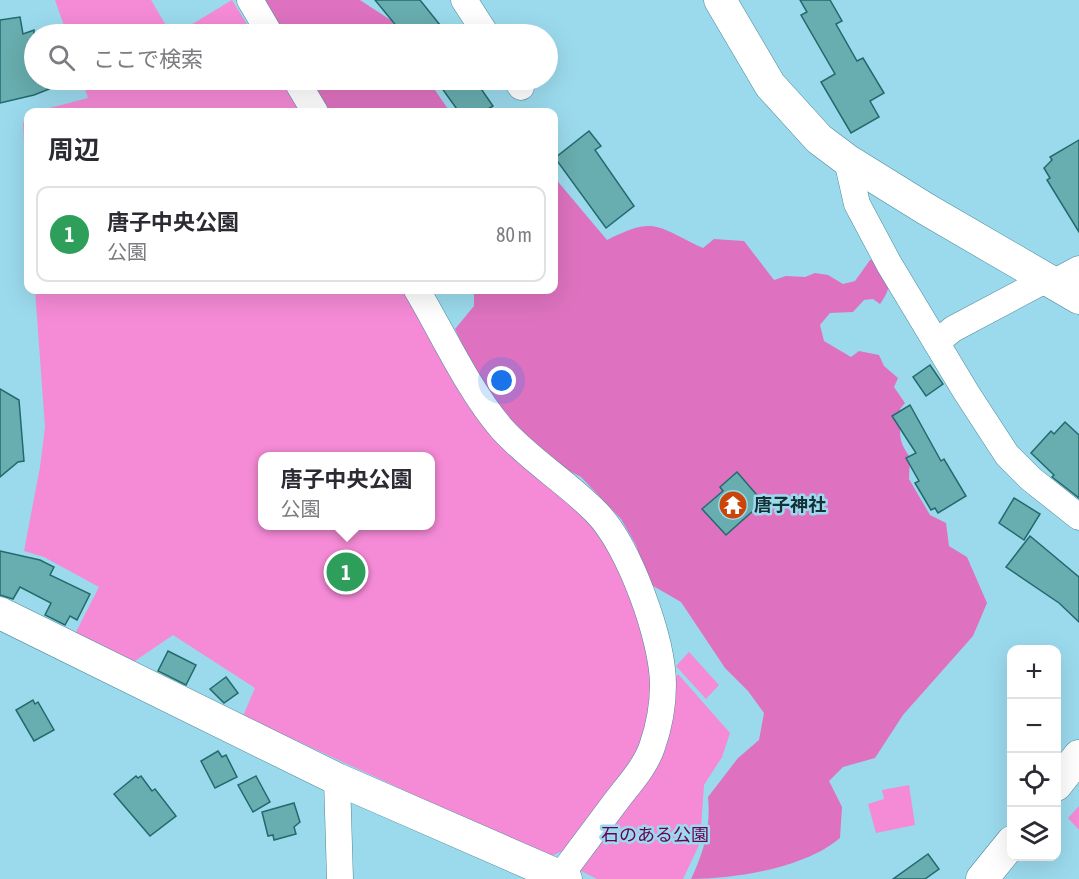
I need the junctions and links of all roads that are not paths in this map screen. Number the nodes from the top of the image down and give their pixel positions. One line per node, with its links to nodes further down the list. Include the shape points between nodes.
1 (250, 0): 4 (street)
2 (464, 0): 5 (street)
3 (730, 3): 8 (street, via 776,92 819,139)
4 (264, 24)
5 (480, 24)
6 (302, 90): 7 (street)
7 (313, 108)
8 (847, 160): 9 (street); 11 (street, via 857,204)
9 (1065, 282): 11 (street, via 953,329)
10 (419, 294): 18 (street, via 501,428 530,458 566,483 617,539 628,557 659,652 661,712 652,749)
11 (937, 342): 12 (street, via 1007,455)
12 (1079, 517)
13 (0, 613): 15 (street)
14 (1079, 756): 16 (street)
15 (338, 779): 18 (street); 19 (street)
16 (1061, 779)
17 (1007, 847): 20 (street)
18 (563, 878)
19 (340, 879)
20 (982, 879)

